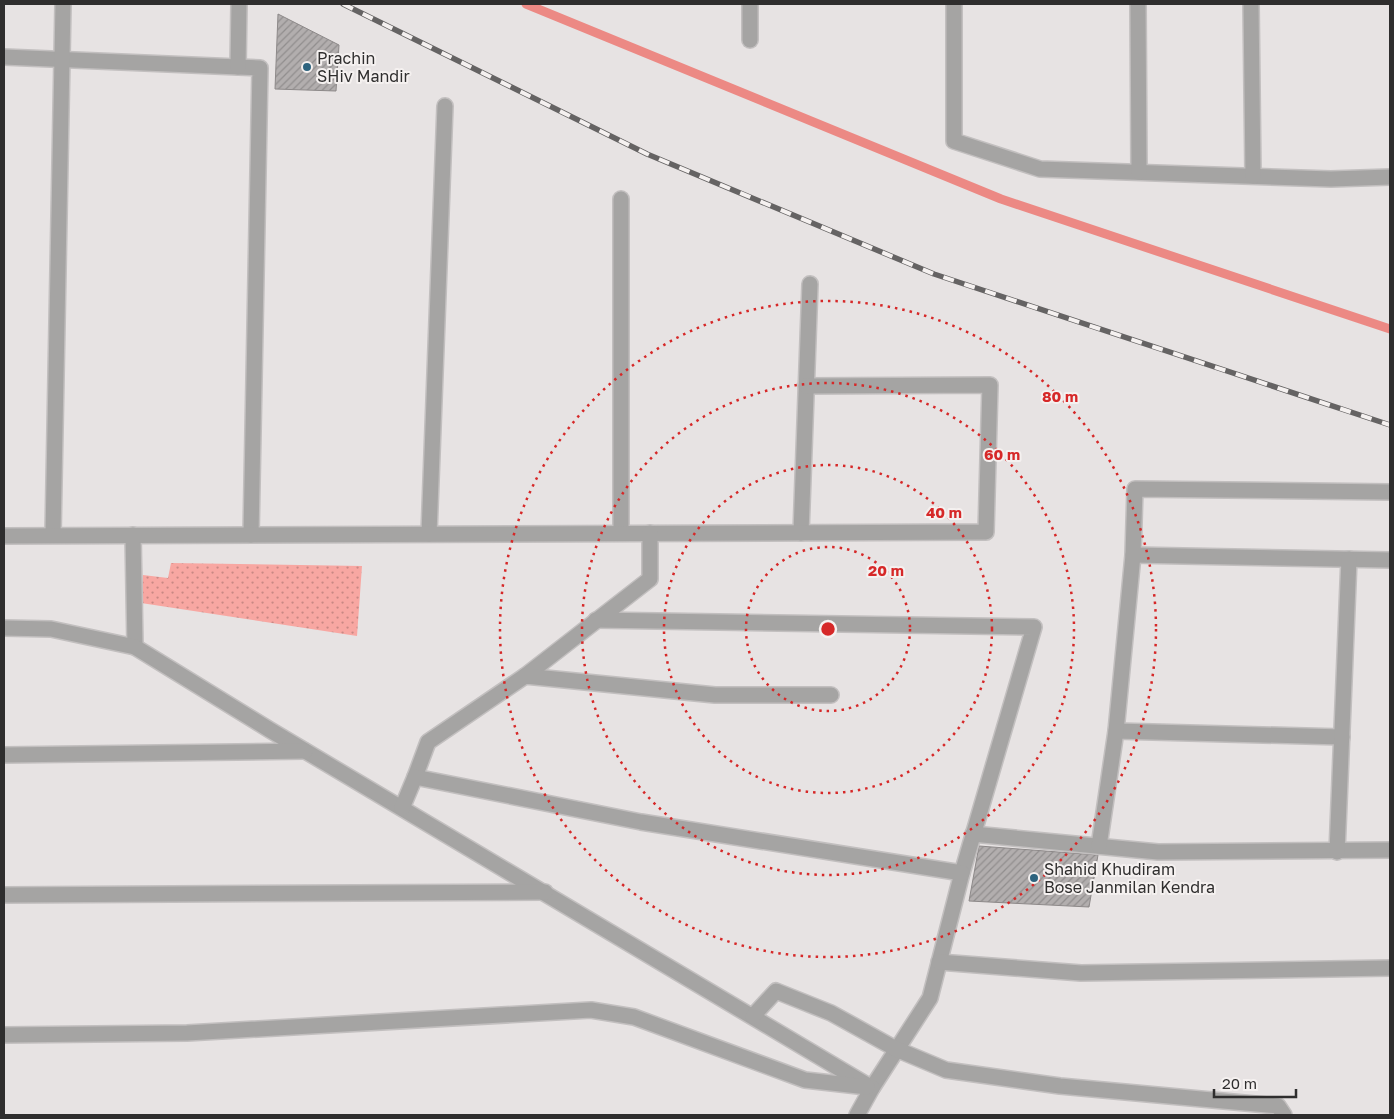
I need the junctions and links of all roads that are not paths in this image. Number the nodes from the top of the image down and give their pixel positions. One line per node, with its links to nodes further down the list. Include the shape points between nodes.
1 (63, 4): 9 (street)
2 (240, 4): 10 (street)
3 (750, 4): 7 (street)
4 (954, 4): 12 (street, via 954,141 1040,169)
5 (1138, 4): 12 (street)
6 (1251, 4): 13 (street)
7 (750, 40)
8 (4, 57): 9 (street)
9 (62, 59): 10 (street); 26 (street)
10 (238, 67): 22 (street, via 260,68)
11 (445, 106): 23 (street)
12 (1138, 172): 13 (street)
13 (1253, 176): 14 (street)
14 (1390, 177)
15 (621, 199): 20 (street)
16 (810, 284): 17 (street)
17 (806, 386): 19 (street); 19 (street, via 990,385 986,532)
18 (1390, 492): 27 (street, via 1135,489)
19 (800, 532): 21 (street)
20 (621, 533): 21 (street); 23 (street)
21 (650, 533): 30 (street, via 650,579)
22 (251, 534): 23 (street); 24 (street)
23 (429, 534)
24 (133, 535): 26 (street); 32 (street)
25 (4, 536): 26 (street)
26 (53, 536)
27 (1133, 555): 28 (street); 35 (street)
28 (1349, 559): 29 (street); 36 (street)
29 (1390, 560)
30 (596, 620): 33 (street); 41 (street, via 1034,627)
31 (4, 628): 32 (street, via 51,629)
32 (135, 647): 37 (street)
33 (525, 676): 34 (street, via 715,695); 39 (street, via 428,742)
34 (831, 695)
35 (1116, 731): 36 (street); 42 (street)
36 (1342, 737): 44 (street)
37 (306, 751): 38 (street); 40 (street)
38 (4, 755)
39 (414, 777): 40 (street); 45 (street, via 641,822)
40 (402, 808): 46 (street)
41 (973, 834): 42 (street); 45 (street)
42 (1099, 846): 44 (street, via 1158,852)
43 (1390, 850): 44 (street)
44 (1338, 852)
45 (962, 873): 48 (street)
46 (545, 892): 47 (street); 50 (street)
47 (4, 895)
48 (939, 962): 49 (street, via 1081,973); 52 (street, via 930,998)
49 (1390, 968)
50 (753, 1016): 52 (street, via 776,991 831,1012); 53 (street)
51 (4, 1035): 53 (street, via 186,1033 591,1010 634,1017 805,1080)
52 (896, 1049): 53 (street); 55 (street, via 946,1070 1060,1086 1278,1106)
53 (872, 1088): 54 (street)
54 (857, 1115)
55 (1284, 1115)

